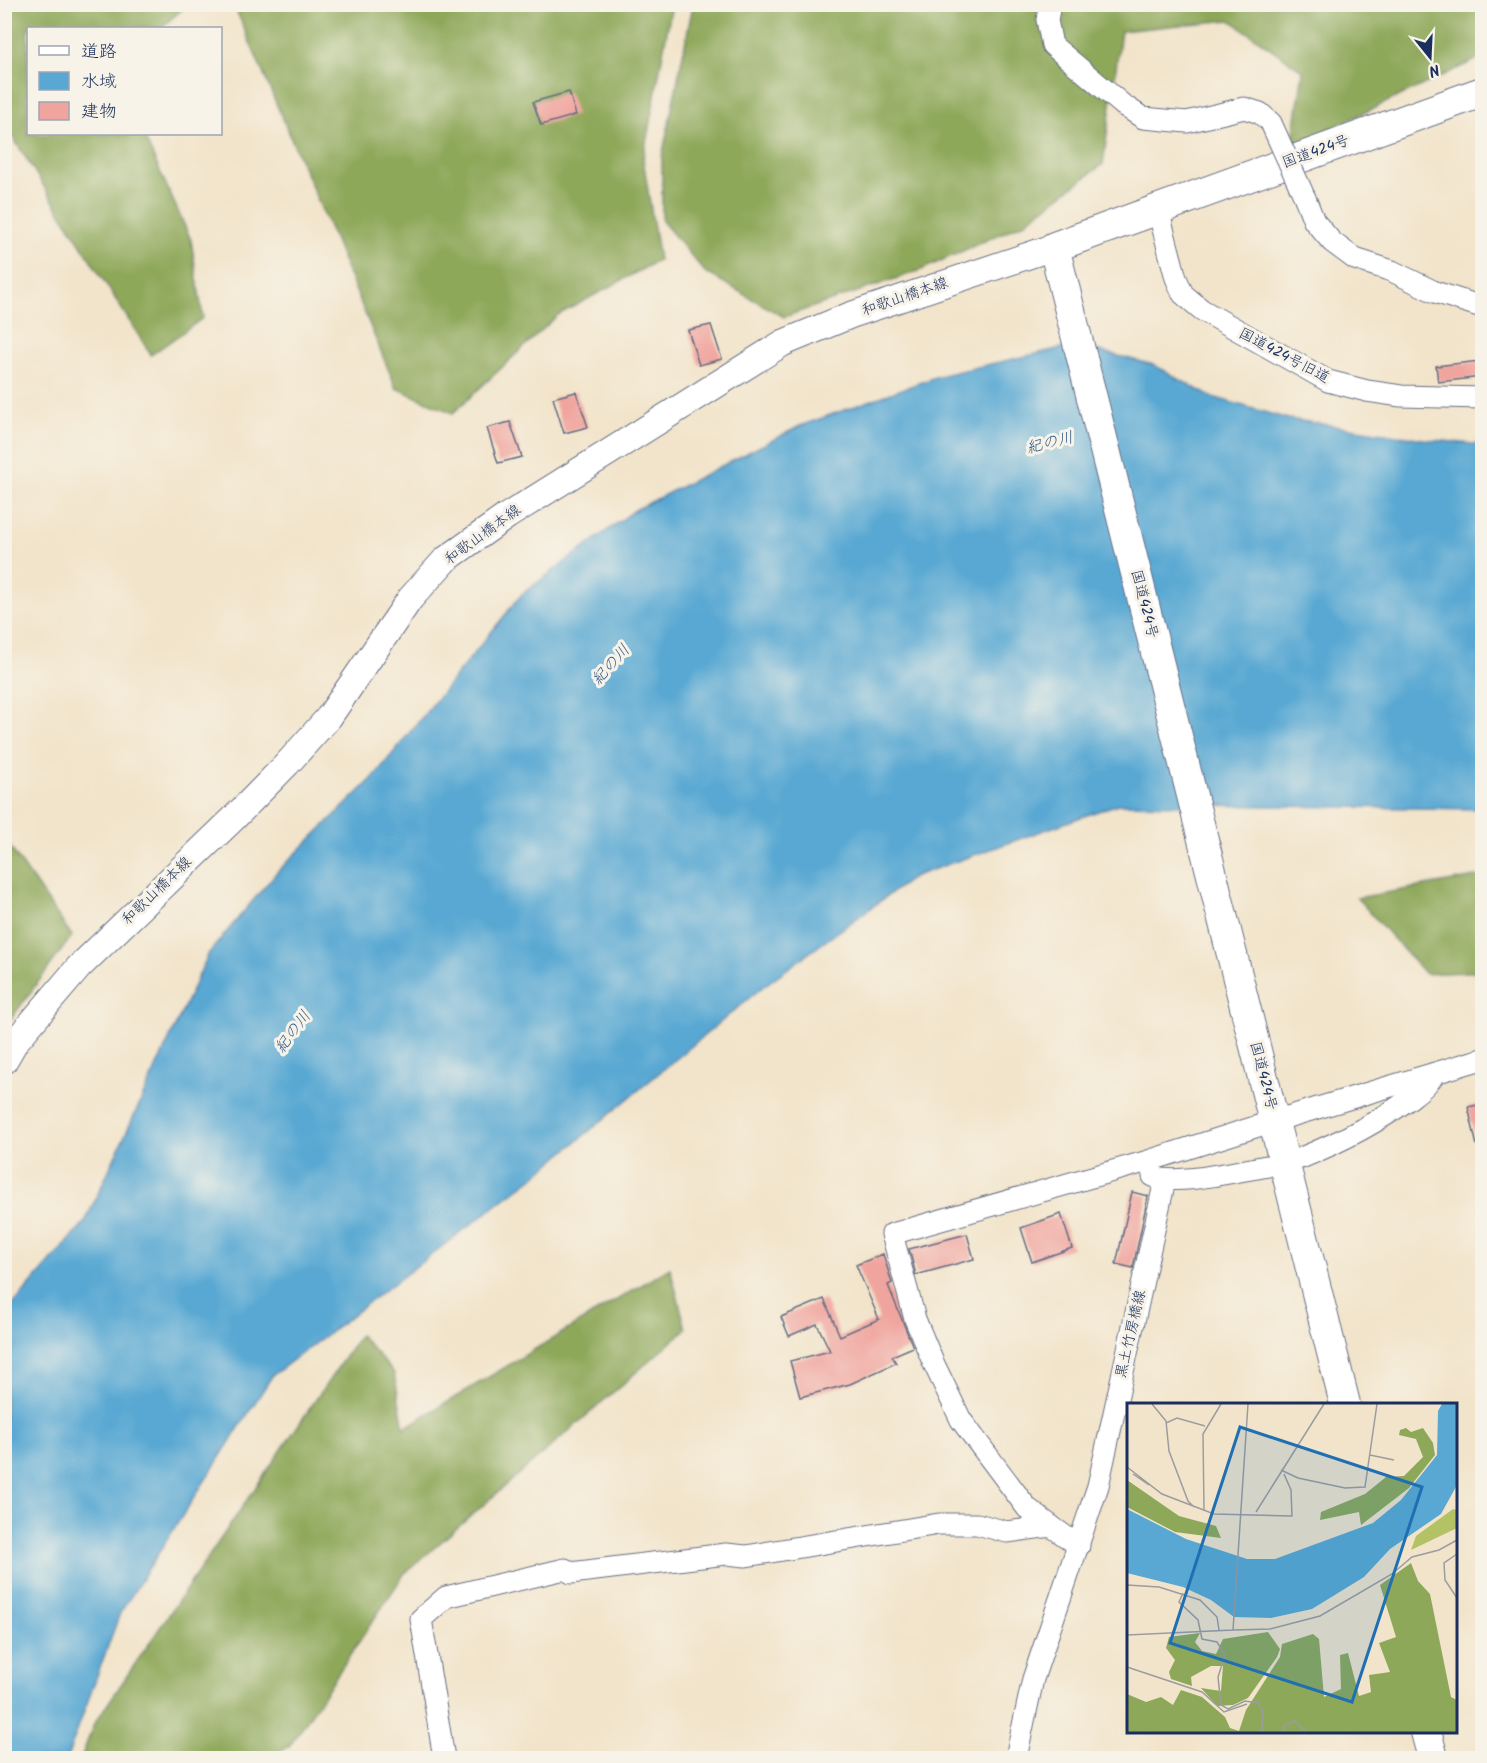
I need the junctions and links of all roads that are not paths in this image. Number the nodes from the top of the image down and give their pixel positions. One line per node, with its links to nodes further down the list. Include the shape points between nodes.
1 (1050, 4): 5 (street, bridge, via 1047,20 1052,45 1123,105 1143,118 1187,122 1244,108 1260,113 1271,123 1314,221 1332,242 1355,259)
2 (1482, 92): 3 (highway, 国道424号)
3 (1158, 210): 4 (highway, 国道424号); 6 (street, 国道424号旧道, via 1176,278 1184,294 1202,310 1328,381 1401,396)
4 (1054, 247): 8 (main road, 和歌山橋本線, via 851,315 783,343 507,516 445,560 410,600 329,717 233,819 79,967 15,1042); 10 (highway, 国道424号)
5 (1482, 307)
6 (1482, 398)
7 (1482, 1059): 9 (street)
8 (4, 1061)
9 (1436, 1072): 10 (street); 11 (street, via 1431,1082 1388,1114 1346,1139)
10 (1274, 1121): 12 (street); 15 (highway, 国道424号)
11 (1301, 1158)
12 (1148, 1161): 14 (street, via 1153,1177); 16 (street, via 892,1234 915,1319 961,1420 1028,1508)
13 (1268, 1166): 14 (street)
14 (1165, 1180): 17 (street, 黒土竹房橋線, via 1098,1486)
15 (1345, 1403)
16 (1051, 1526): 17 (street); 19 (street, via 1007,1532 977,1524 939,1524 746,1556 726,1554 571,1573 565,1569 446,1597 421,1619)
17 (1079, 1546): 20 (street, 黒土竹房橋線, via 1033,1679)
18 (1427, 1733): 21 (highway)
19 (444, 1758)
20 (1016, 1758)
21 (1433, 1758)

